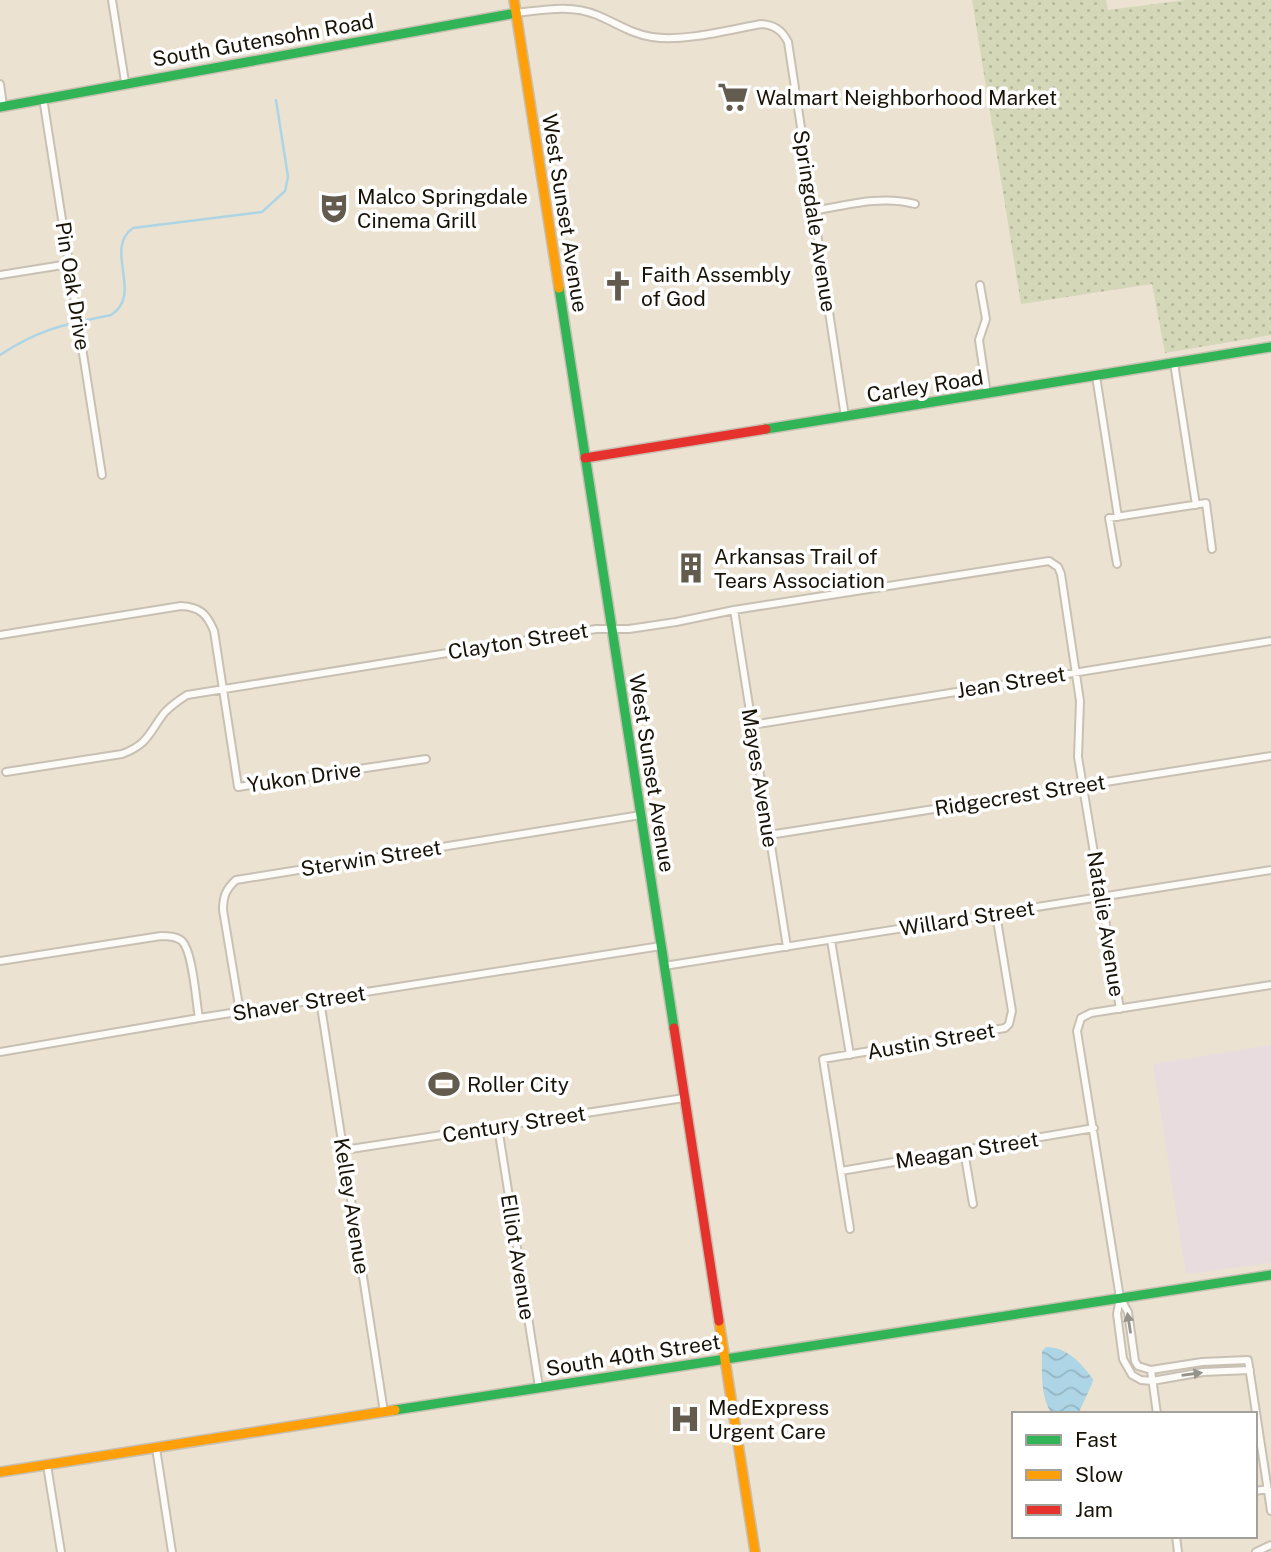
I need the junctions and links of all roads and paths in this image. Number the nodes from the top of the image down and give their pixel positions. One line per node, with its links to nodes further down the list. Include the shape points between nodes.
1 (112, 0): 5 (street)
2 (514, 0): 3 (main road, West Sunset Avenue)
3 (516, 13): 4 (street, South Gutensohn Road, via 570,8 639,34 664,38 761,24); 5 (main road, South Gutensohn Road); 19 (main road, West Sunset Avenue)
4 (777, 28): 10 (street, Springdale Avenue, via 788,42)
5 (125, 82): 7 (main road, South Gutensohn Road)
6 (0, 83): 8 (street)
7 (43, 98): 8 (main road, South Gutensohn Road); 11 (street, Pin Oak Drive)
8 (2, 106)
9 (915, 204): 10 (street, via 885,200)
10 (813, 211): 18 (street, Springdale Avenue)
11 (69, 264): 12 (street); 20 (street, Pin Oak Drive)
12 (0, 275)
13 (981, 285): 17 (street, via 986,319 979,340)
14 (1271, 347): 15 (main road, Carley Road)
15 (1174, 363): 16 (main road, Carley Road); 21 (street)
16 (1096, 376): 17 (main road, Carley Road); 22 (street)
17 (986, 394): 18 (main road, Carley Road)
18 (845, 417): 19 (main road, Carley Road)
19 (585, 458): 27 (main road, West Sunset Avenue)
20 (102, 475)
21 (1196, 505): 22 (street); 23 (street, via 1206,503)
22 (1118, 517): 25 (street, via 1109,518)
23 (1212, 549)
24 (1054, 562): 26 (street, Clayton Street); 30 (street, Natalie Avenue, via 1061,574)
25 (1117, 564)
26 (734, 610): 27 (street, Clayton Street, via 629,629); 32 (street, Mayes Avenue)
27 (611, 628): 31 (street, Clayton Street); 37 (main road, West Sunset Avenue)
28 (0, 635): 31 (street, via 193,607 209,618)
29 (1271, 640): 30 (street, Jean Street)
30 (1075, 671): 32 (street, Jean Street); 36 (street, Natalie Avenue)
31 (223, 688): 34 (street, Yukon Drive, via 238,787); 35 (street, Clayton Street, via 187,695 174,703 133,750)
32 (752, 725): 38 (street, Mayes Avenue)
33 (1271, 756): 36 (street, Ridgecrest Street)
34 (426, 759)
35 (6, 772)
36 (1082, 785): 38 (street, Ridgecrest Street); 40 (street, Natalie Avenue)
37 (642, 815): 43 (main road, West Sunset Avenue); 50 (street, Sterwin Street, via 236,880 223,897 223,910)
38 (769, 835): 44 (street, Mayes Avenue)
39 (1271, 870): 40 (street, Willard Street)
40 (1101, 897): 41 (street, Willard Street); 49 (street, Natalie Avenue)
41 (996, 914): 42 (street, Willard Street); 53 (street, Austin Street, via 1012,1011 1009,1024 1000,1030)
42 (831, 940): 44 (street, Willard Street); 53 (street)
43 (661, 946): 46 (main road, West Sunset Avenue); 48 (street, Shaver Street)
44 (787, 947): 46 (street, Willard Street)
45 (0, 961): 51 (street, via 174,937 188,953)
46 (664, 966): 54 (main road, West Sunset Avenue)
47 (1271, 985): 49 (street)
48 (320, 1000): 50 (street, Shaver Street); 57 (street, Kelley Avenue)
49 (1120, 1009): 56 (street, Natalie Avenue, via 1091,1013 1078,1024)
50 (240, 1012): 51 (street, Shaver Street)
51 (199, 1018): 52 (street, Shaver Street)
52 (0, 1052)
53 (850, 1055): 59 (street, via 823,1059)
54 (684, 1098): 55 (street, Century Street); 64 (main road, West Sunset Avenue)
55 (498, 1126): 57 (street, Century Street); 68 (street, Elliot Avenue)
56 (1094, 1128): 58 (street, Meagan Street); 63 (street, Natalie Avenue)
57 (344, 1150): 69 (street, Kelley Avenue)
58 (964, 1151): 59 (street, Meagan Street); 60 (street)
59 (841, 1171): 61 (street)
60 (973, 1204)
61 (850, 1229)
62 (1271, 1275): 63 (main road, South 40th Street)
63 (1120, 1298): 64 (main road, South 40th Street); 65 (street, one-way to 63, via 1135,1361 1128,1312); 67 (street, via 1117,1314 1127,1368 1141,1380)
64 (724, 1358): 68 (main road, South 40th Street); 82 (main road, West Sunset Avenue)
65 (1151, 1370): 66 (street, via 1248,1360); 67 (street)
66 (1250, 1370): 67 (street, one-way to 66); 71 (street)
67 (1152, 1381): 70 (street)
68 (539, 1387): 69 (main road, South 40th Street)
69 (384, 1412): 73 (main road, South 40th Street)
70 (1157, 1412)
71 (1255, 1412)
72 (1257, 1431): 76 (street)
73 (156, 1448): 74 (main road, South 40th Street); 81 (street)
74 (47, 1465): 75 (main road, South 40th Street); 80 (street)
75 (0, 1472)
76 (1268, 1489): 77 (street); 78 (street)
77 (1257, 1491)
78 (1271, 1511)
79 (1271, 1545): 83 (street)
80 (61, 1552)
81 (172, 1552)
82 (755, 1552)
83 (1256, 1552)

